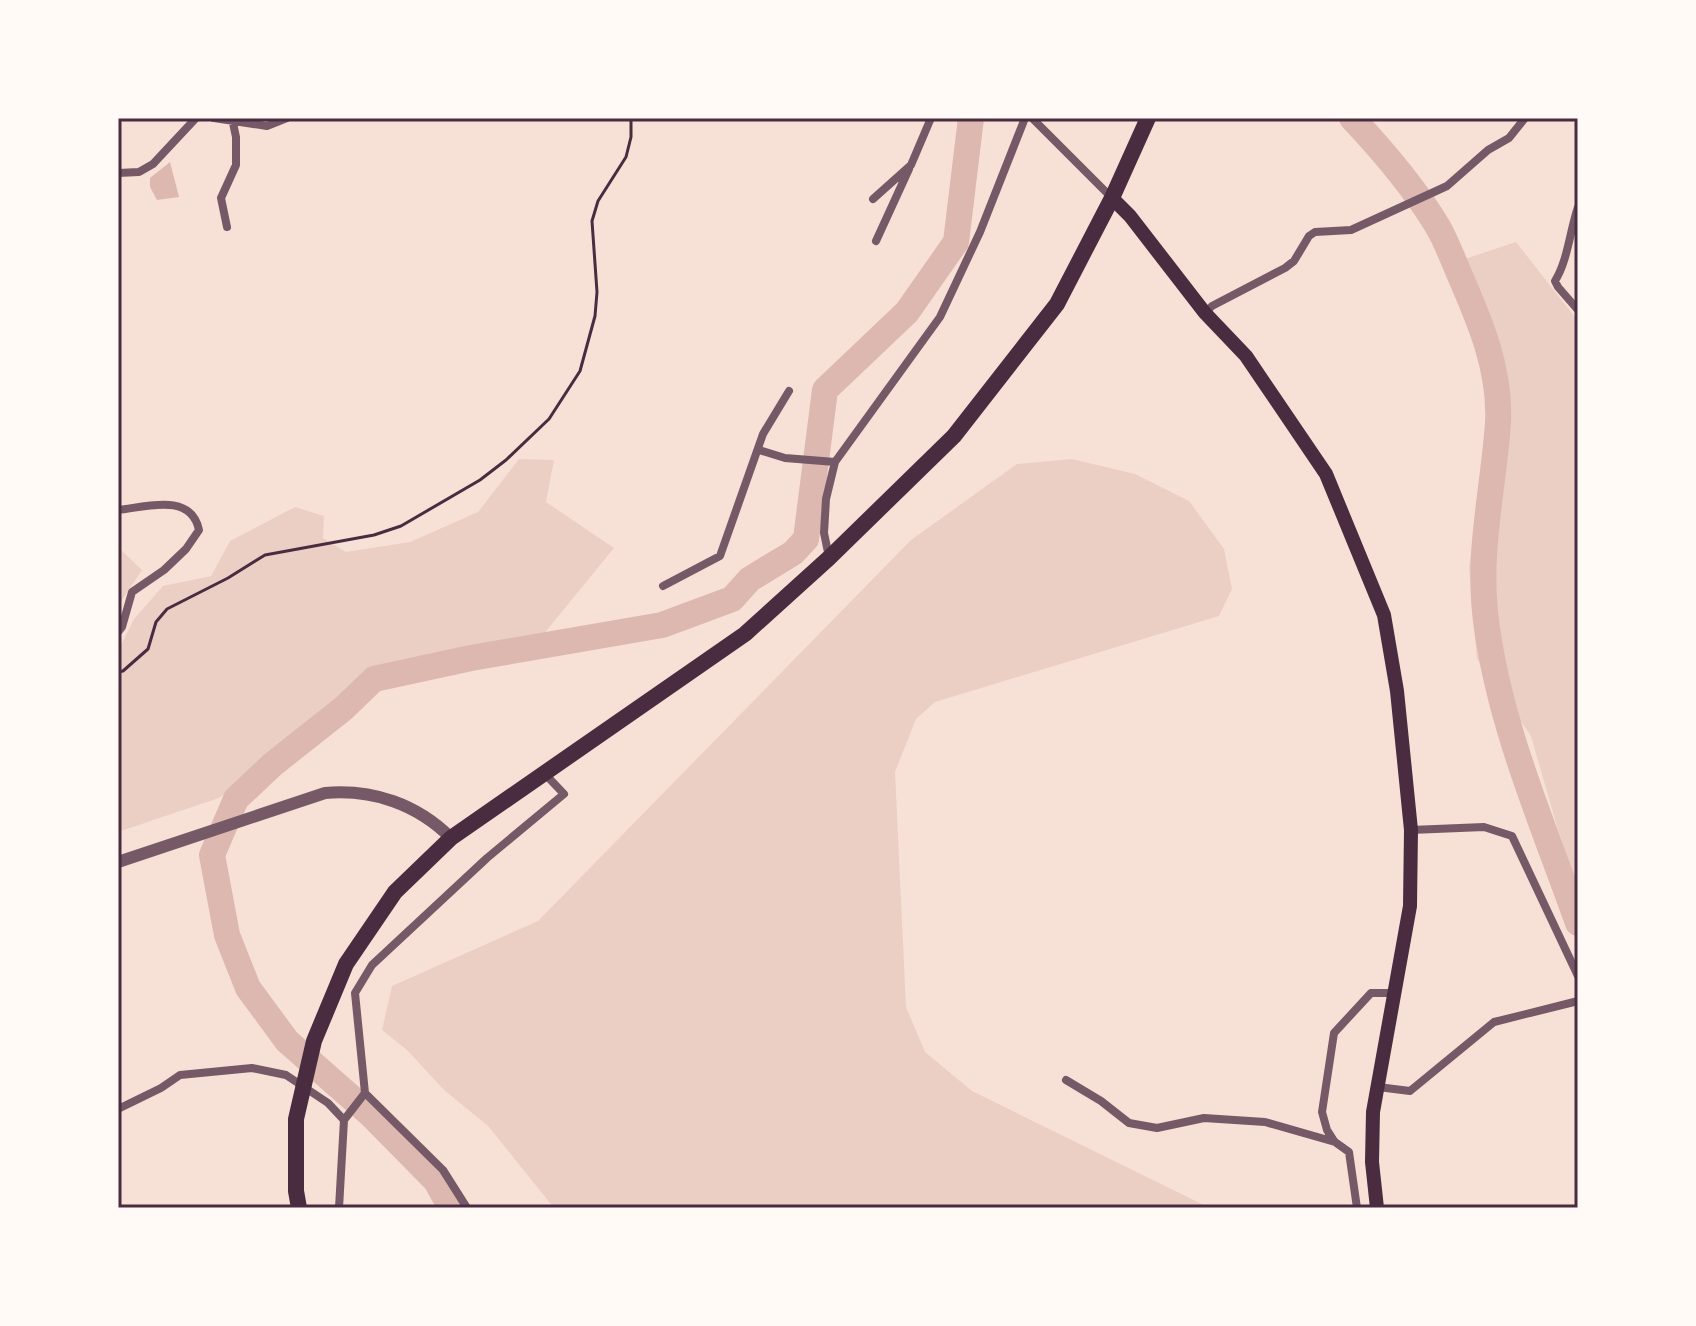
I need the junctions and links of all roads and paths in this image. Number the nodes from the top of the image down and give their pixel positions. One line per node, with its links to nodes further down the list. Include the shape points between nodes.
1 (195, 118): 12 (street, via 153,164 139,172)
2 (214, 118): 10 (street)
3 (287, 118): 10 (street, via 267,126)
4 (631, 118): 27 (path, via 626,157 598,201 592,221 595,316 580,371 549,419 489,473 401,526 265,555 167,609 156,622 148,649)
5 (931, 118): 11 (street)
6 (1025, 118): 22 (street, via 940,317)
7 (1032, 118): 13 (street)
8 (1148, 118): 13 (highway)
9 (1525, 118): 19 (street, via 1509,138 1447,186 1351,230 1315,232 1285,268)
10 (233, 123): 16 (street, via 236,165 221,198)
11 (911, 165): 14 (street); 17 (street)
12 (118, 173)
13 (1112, 198): 19 (main road); 24 (highway, via 1057,304 954,436)
14 (873, 199)
15 (1578, 207): 18 (street, via 1555,281)
16 (227, 227)
17 (876, 241)
18 (1578, 310)
19 (1205, 313): 29 (main road, via 1246,356 1326,474 1384,615)
20 (789, 391): 21 (street)
21 (759, 450): 22 (street); 25 (street, via 720,556)
22 (835, 462): 24 (street, via 826,499)
23 (118, 510): 26 (street, via 172,505 187,509 199,530 164,570 132,592)
24 (829, 558): 28 (highway, via 745,634)
25 (663, 586)
26 (118, 632)
27 (118, 672)
28 (544, 773): 30 (highway); 38 (street, via 564,794 372,965 355,993)
29 (1411, 830): 32 (street, via 1484,827 1512,836); 33 (main road, via 1410,906)
30 (451, 838): 31 (street, via 434,821 371,793 325,793); 36 (highway, via 395,892 346,964 314,1041)
31 (118, 862)
32 (1578, 976)
33 (1394, 993): 37 (main road); 41 (street, via 1371,993 1334,1033 1322,1112)
34 (1578, 1001): 37 (street, via 1494,1022 1410,1091)
35 (1066, 1080): 41 (street, via 1129,1123 1157,1128 1204,1118 1265,1122)
36 (303, 1084): 39 (street, via 252,1068 180,1075); 40 (street); 42 (highway, via 296,1119)
37 (1378, 1087): 46 (main road, via 1372,1162)
38 (365, 1093): 40 (street); 44 (street, via 443,1170)
39 (118, 1109)
40 (344, 1120): 43 (street)
41 (1335, 1142): 45 (street, via 1349,1152)
42 (299, 1208)
43 (339, 1208)
44 (467, 1208)
45 (1357, 1208)
46 (1377, 1208)

